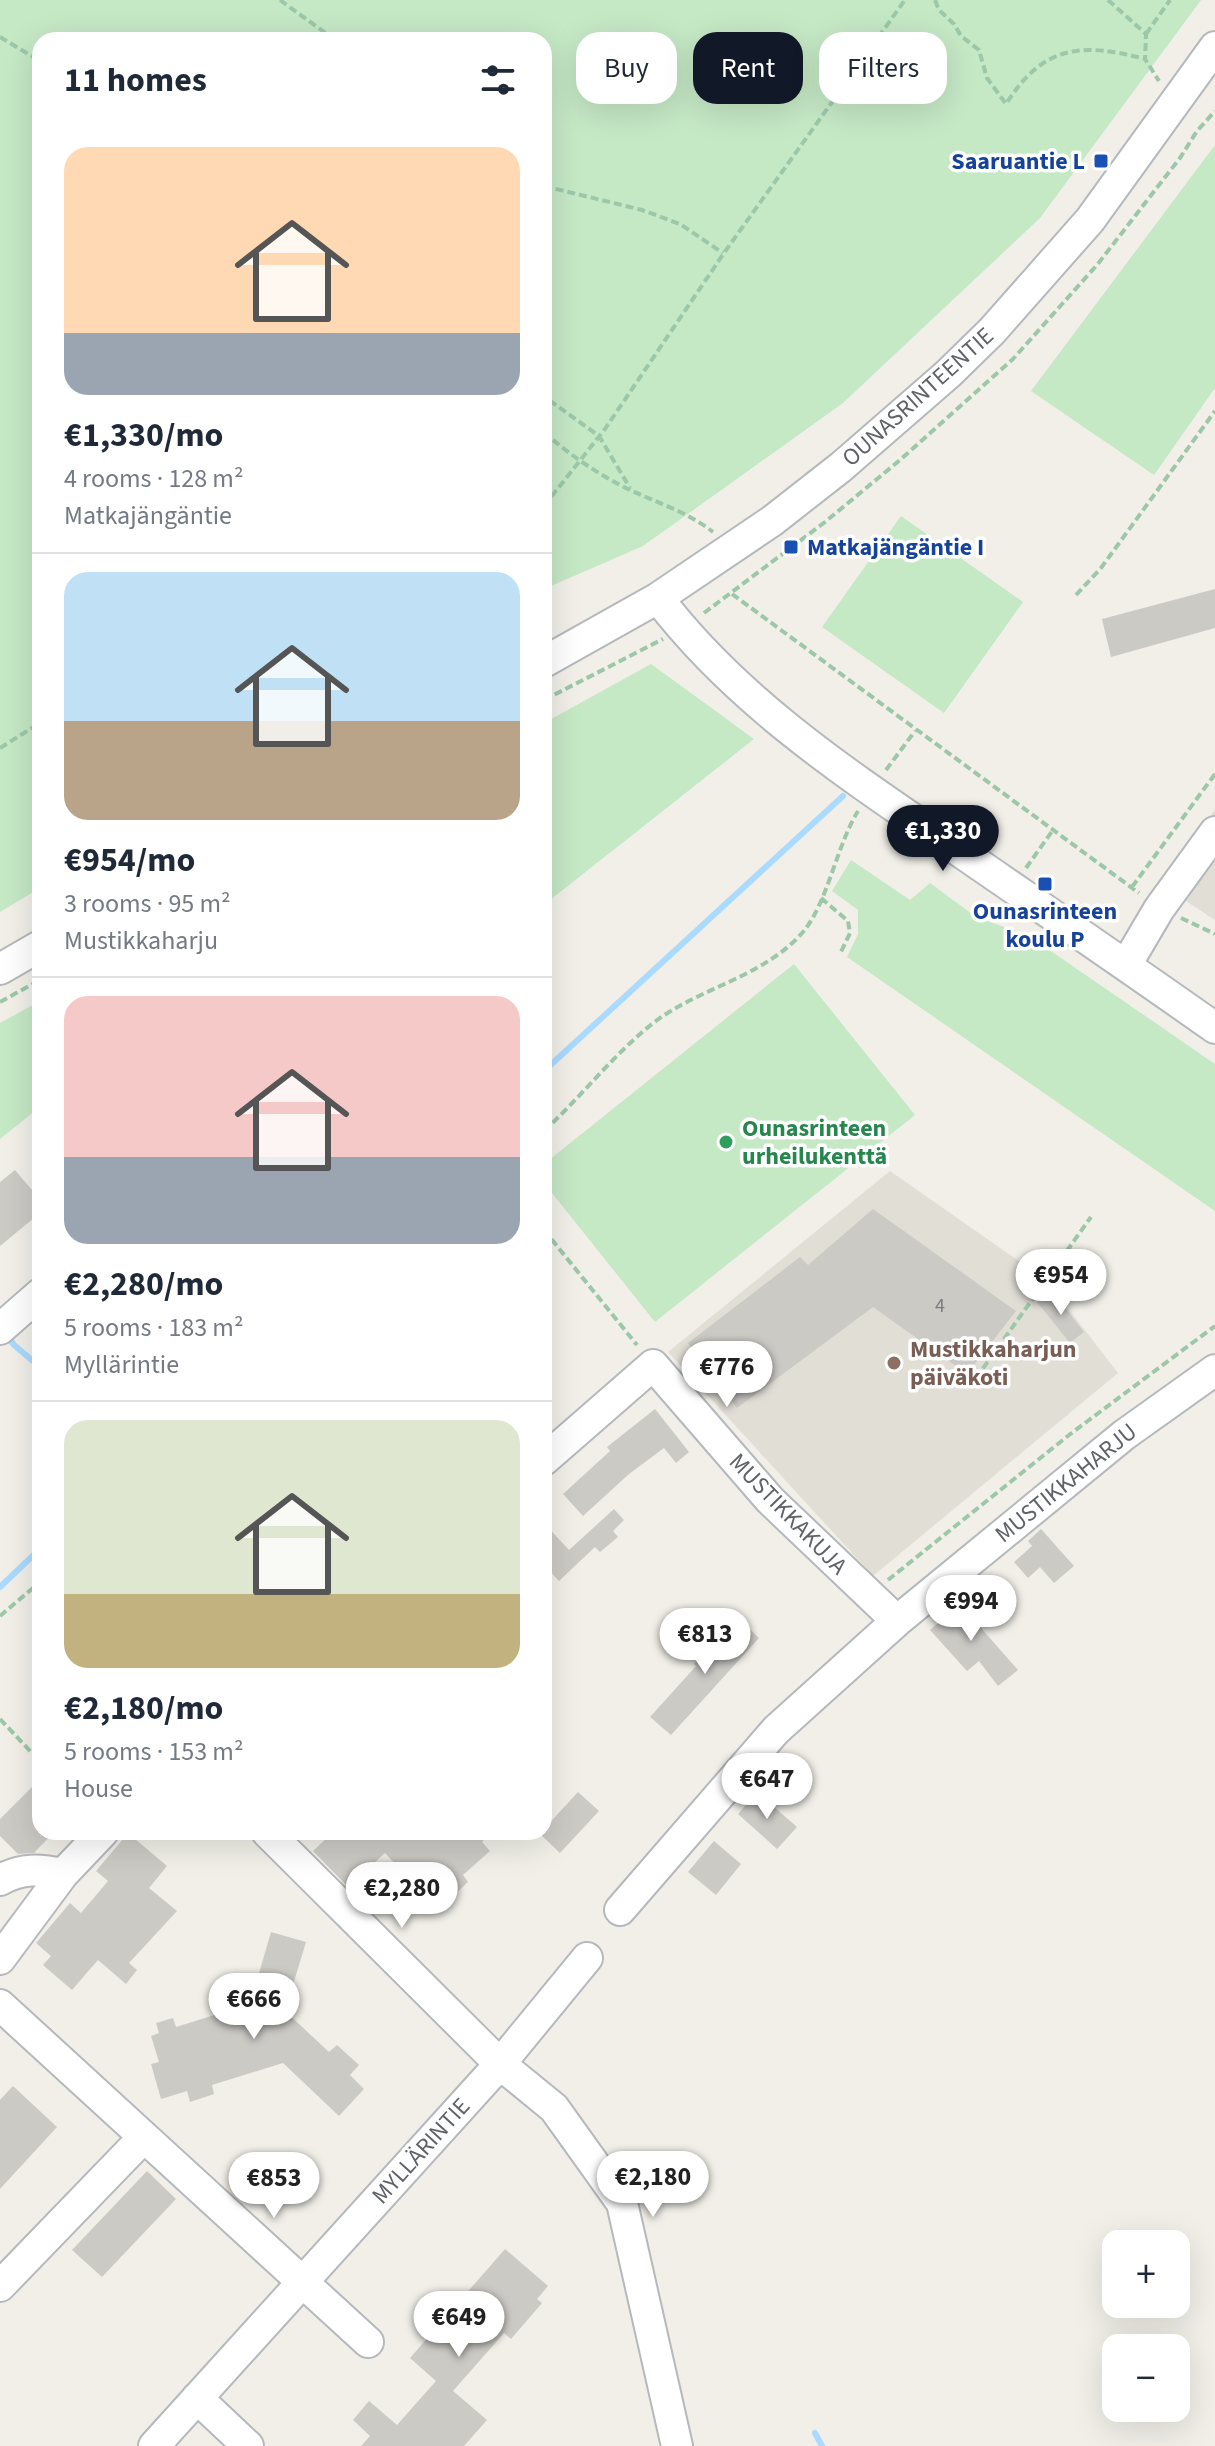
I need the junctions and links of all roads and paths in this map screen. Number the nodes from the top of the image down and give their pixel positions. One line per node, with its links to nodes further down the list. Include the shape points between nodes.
1 (280, 0): 6 (path)
2 (905, 0): 14 (path)
3 (935, 0): 11 (path, via 961,36 979,50 987,78 1006,104 1021,79 1070,50)
4 (1108, 0): 7 (path)
5 (1170, 0): 7 (path)
6 (324, 32)
7 (1146, 34): 11 (path)
8 (0, 37): 9 (path)
9 (32, 56)
10 (1212, 58): 12 (street, OUNASRINTEENTIE)
11 (1145, 59): 12 (path, via 1155,78)
12 (1178, 97): 22 (street, OUNASRINTEENTIE, via 1090,220 992,331 841,467)
13 (552, 188): 14 (path, via 680,224)
14 (724, 253): 17 (path)
15 (552, 402): 17 (path)
16 (1215, 411): 24 (path)
17 (599, 436): 19 (path); 20 (path)
18 (552, 438): 19 (path)
19 (581, 461): 20 (path); 21 (path)
20 (631, 490): 22 (path, via 682,511)
21 (552, 496)
22 (731, 549): 25 (street, OUNASRINTEENTIE)
23 (732, 594): 28 (path)
24 (1076, 595)
25 (658, 598): 26 (street, OUNASRINTEENTIE); 31 (street, via 737,687)
26 (552, 658)
27 (32, 728): 29 (path)
28 (915, 731): 31 (path); 32 (path)
29 (0, 748)
30 (1215, 774): 35 (path)
31 (871, 791): 36 (path, via 847,829); 41 (street)
32 (1053, 830): 34 (path); 35 (path)
33 (1215, 832): 37 (street)
34 (1025, 870)
35 (1132, 887): 37 (path)
36 (821, 898): 40 (path, via 848,921 850,933); 46 (path, via 803,932 770,962 687,1000 652,1024)
37 (1159, 909): 38 (path); 41 (street)
38 (1215, 934)
39 (32, 951): 42 (street)
40 (840, 954)
41 (1126, 965): 45 (street)
42 (0, 969)
43 (32, 984): 44 (path)
44 (0, 1002)
45 (1215, 1028)
46 (552, 1123)
47 (1091, 1217): 54 (path)
48 (552, 1240): 52 (path)
49 (32, 1301): 50 (street)
50 (5, 1325)
51 (1215, 1326): 57 (path)
52 (653, 1365): 55 (street); 57 (street, MUSTIKKAKUJA, via 770,1500)
53 (1215, 1370): 59 (street, MUSTIKKAHARJU, via 1124,1435)
54 (969, 1388)
55 (552, 1453)
56 (32, 1589): 58 (path)
57 (868, 1596): 59 (street, MUSTIKKAKUJA)
58 (0, 1616)
59 (897, 1621): 66 (street, MUSTIKKAHARJU, via 776,1730)
60 (0, 1719): 61 (path)
61 (32, 1753)
62 (95, 1840): 64 (street)
63 (275, 1840): 70 (street)
64 (63, 1874): 65 (street, via 37,1869); 68 (street)
65 (0, 1880)
66 (620, 1910)
67 (587, 1958): 70 (street, MYLLÄRINTIE)
68 (0, 1959)
69 (0, 2005): 71 (street)
70 (500, 2064): 72 (street, MYLLÄRINTIE); 78 (street, via 554,2108 622,2203)
71 (144, 2137): 72 (street); 73 (street)
72 (302, 2282): 74 (street); 75 (street, MYLLÄRINTIE)
73 (0, 2286)
74 (368, 2342)
75 (197, 2398): 76 (street, MYLLÄRINTIE); 77 (street)
76 (154, 2446)
77 (248, 2446)
78 (677, 2446)

